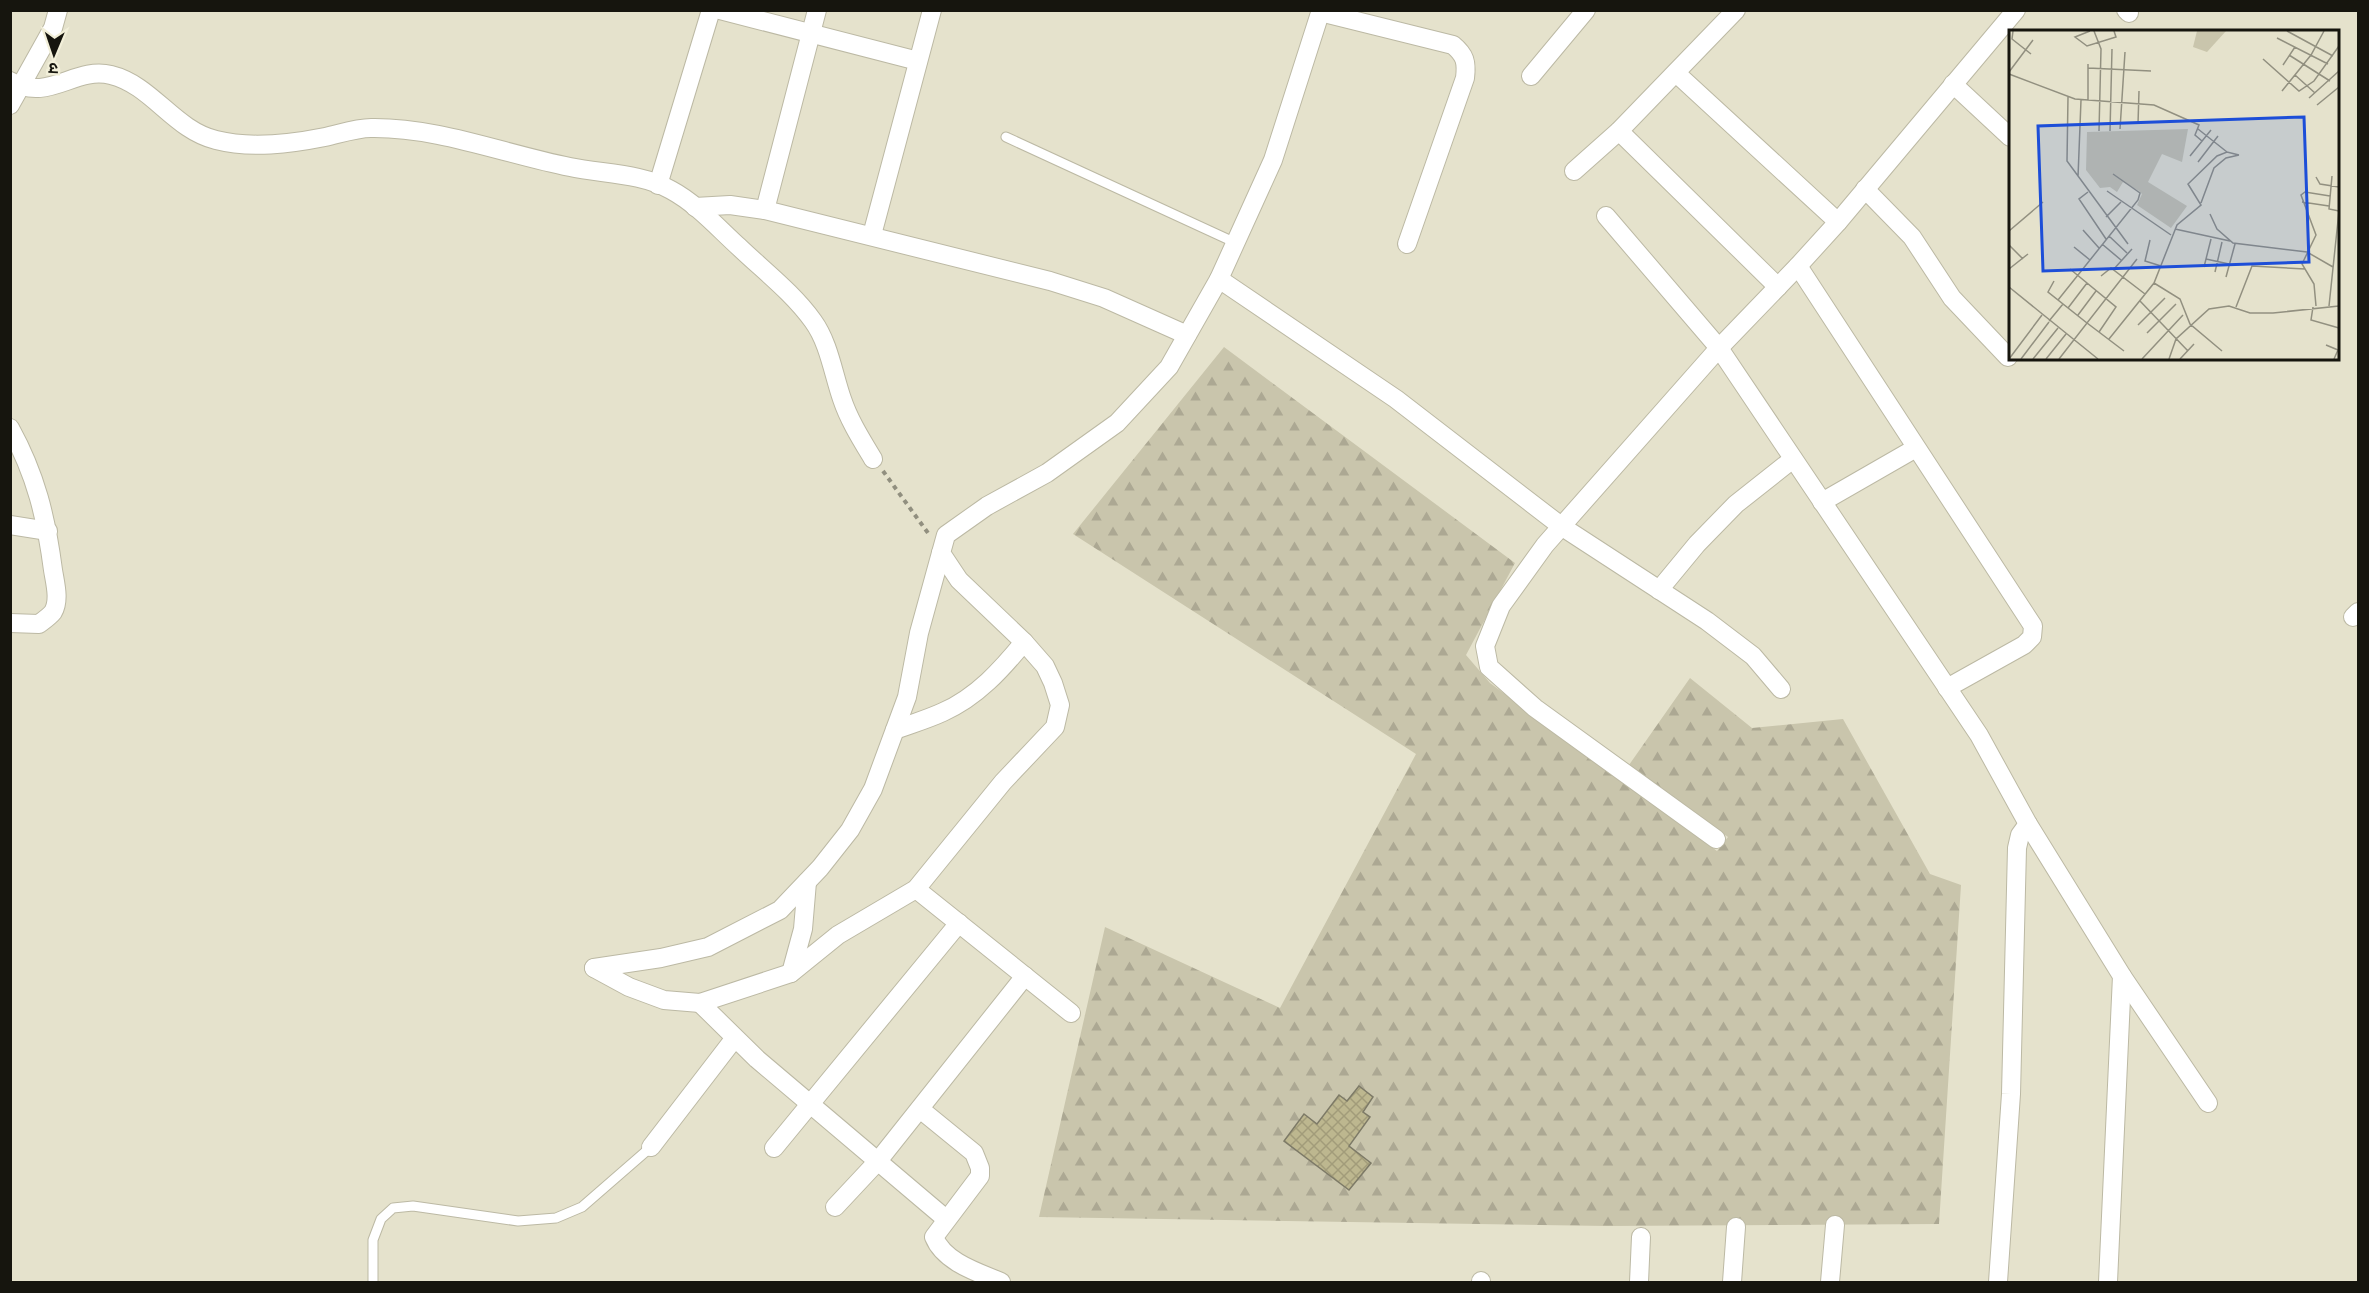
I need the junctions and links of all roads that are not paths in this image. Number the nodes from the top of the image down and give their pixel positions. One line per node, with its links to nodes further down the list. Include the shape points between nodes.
1 (58, 10): 14 (street, via 53,28)
2 (711, 10): 21 (street)
3 (720, 10): 10 (street)
4 (817, 10): 10 (street)
5 (932, 10): 11 (street)
6 (1586, 10): 13 (street)
7 (1736, 10): 12 (street)
8 (2016, 10): 15 (street)
9 (1321, 11): 28 (street, via 1273,160); 29 (street, via 1453,45 1464,54 1466,78)
10 (811, 33): 11 (street); 24 (street)
11 (918, 61): 27 (street)
12 (1677, 72): 17 (street); 26 (street)
13 (1531, 76)
14 (16, 84): 16 (street); 21 (street, via 39,90 92,73 112,75 141,89 192,131 216,140 251,145 286,143 369,128 434,134)
15 (1953, 84): 18 (street); 22 (street)
16 (10, 105)
17 (1620, 131): 20 (street); 32 (street)
18 (2009, 136)
19 (1006, 137): 28 (lane)
20 (1574, 171)
21 (658, 185): 23 (street)
22 (1865, 189): 26 (street); 35 (street, via 1912,237 1952,298)
23 (695, 207): 24 (street, via 730,205); 38 (street, via 798,302 814,322 824,340 842,400)
24 (765, 210): 27 (street)
25 (1606, 216): 34 (street)
26 (1838, 222): 30 (street)
27 (872, 235): 33 (street, via 1104,298)
28 (1236, 243): 31 (street)
29 (1407, 244)
30 (1798, 266): 32 (street); 37 (street)
31 (1219, 279): 33 (street); 42 (street, via 1396,399)
32 (1778, 287): 34 (street)
33 (1187, 335): 44 (street, via 1168,367 1117,423 1047,473 987,506 946,535)
34 (1719, 348): 39 (street); 42 (street)
35 (2008, 357)
36 (10, 428): 43 (street, via 26,455)
37 (1916, 448): 40 (street); 48 (street, via 2032,626 2032,638 2024,645)
38 (873, 459)
39 (1793, 459): 40 (street); 45 (street, via 1736,504)
40 (1822, 502): 48 (street)
41 (10, 525): 43 (street)
42 (1561, 526): 45 (street); 52 (street, via 1501,606 1485,646 1489,667 1535,708)
43 (48, 531): 46 (street, via 57,596 53,612 39,624)
44 (941, 553): 47 (street, via 959,580); 50 (street, via 919,633 907,698)
45 (1659, 590): 49 (street, via 1753,656)
46 (10, 623)
47 (1024, 642): 50 (street, via 984,686 946,711); 54 (street, via 1045,666 1053,683 1060,705 1055,727)
48 (1947, 688): 51 (street)
49 (1781, 689)
50 (895, 730): 53 (street, via 873,789 850,830)
51 (2028, 824): 58 (street); 78 (street, via 2017,848 2011,1094)
52 (1716, 839)
53 (807, 882): 56 (street, via 803,929); 59 (street, via 780,910 708,947 594,968 663,1000)
54 (916, 889): 55 (street); 56 (street, via 838,935)
55 (959, 923): 57 (street); 63 (street)
56 (791, 973): 59 (street)
57 (1025, 976): 60 (street); 64 (street)
58 (2122, 976): 62 (street); 79 (street)
59 (700, 1003): 61 (street)
60 (1071, 1013)
61 (734, 1039): 63 (street); 65 (street)
62 (2208, 1103)
63 (808, 1104): 66 (street); 67 (street)
64 (920, 1109): 67 (street); 69 (street, via 974,1153 980,1168 981,1176)
65 (651, 1147): 73 (lane, via 582,1207 556,1218 518,1221 413,1206 393,1208 381,1219 373,1240)
66 (774, 1148)
67 (878, 1161): 68 (street); 69 (street)
68 (835, 1207)
69 (946, 1219): 74 (street, via 933,1237 938,1247 969,1269)
70 (1835, 1225): 77 (street)
71 (1736, 1227): 76 (street)
72 (1641, 1237): 75 (street)
73 (373, 1282)
74 (1001, 1282)
75 (1639, 1282)
76 (1732, 1282)
77 (1830, 1282)
78 (1998, 1282)
79 (2108, 1282)

